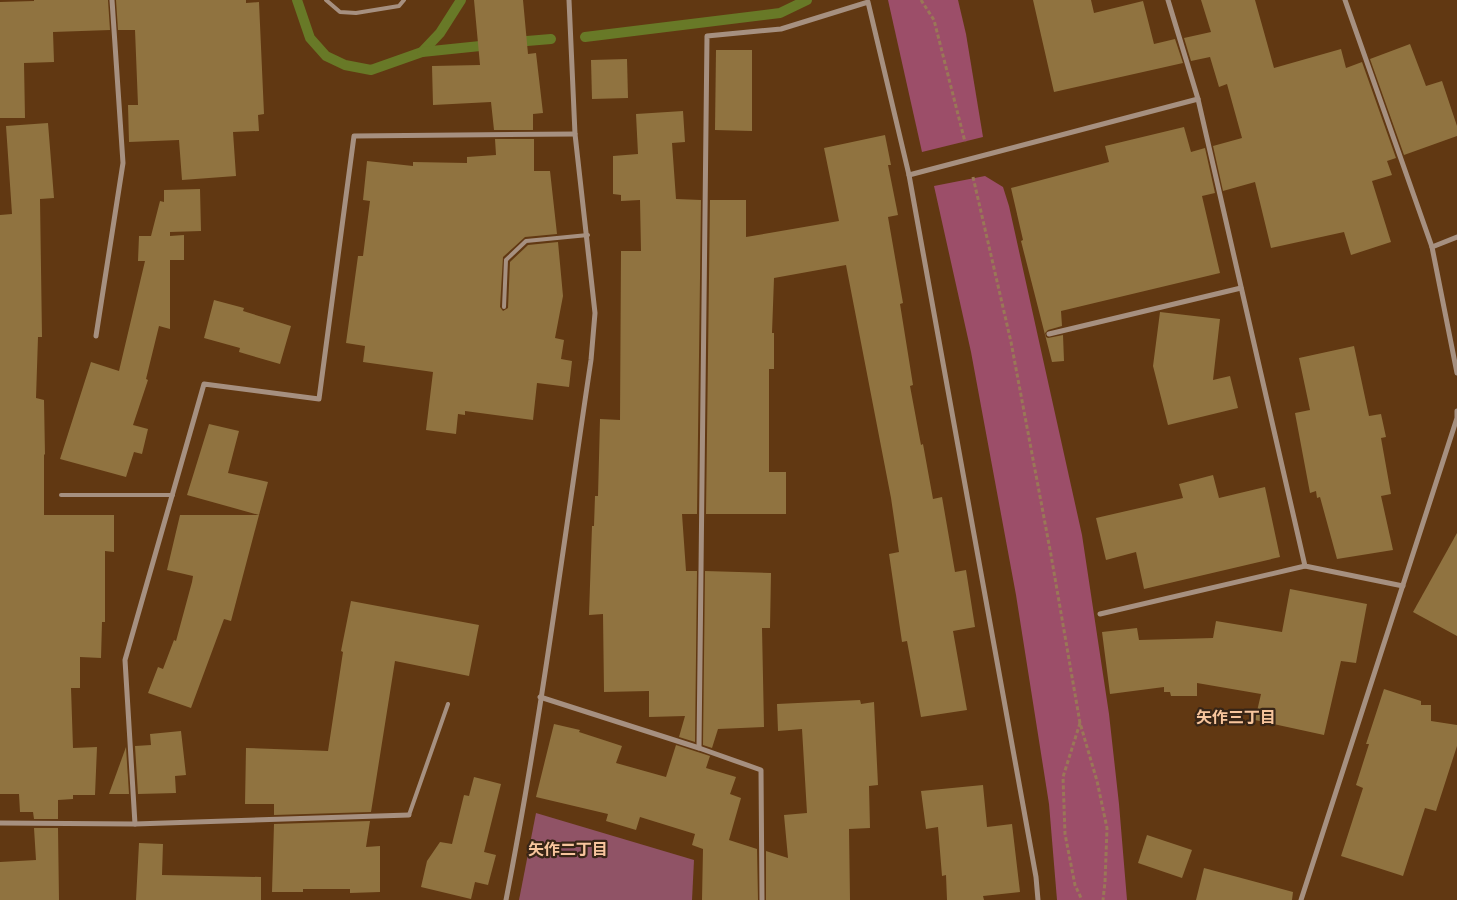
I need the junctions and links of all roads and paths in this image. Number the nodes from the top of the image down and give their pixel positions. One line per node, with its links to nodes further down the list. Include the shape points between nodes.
1 (112, 0): 18 (street, via 123,163)
2 (326, 0): 3 (lane, via 340,12 356,14 399,6)
3 (404, 0)
4 (569, 0): 9 (street)
5 (921, 0): 10 (path, via 934,20)
6 (1168, 0): 8 (street)
7 (1345, 0): 14 (street)
8 (1198, 98): 10 (street); 15 (street)
9 (575, 134): 12 (street); 21 (street, via 354,136 319,399 204,384)
10 (969, 159): 11 (street); 28 (path, via 1011,342)
11 (909, 175): 29 (street, via 868,2 781,29 707,36); 35 (street)
12 (588, 235): 16 (lane, via 526,240 506,260); 26 (street, via 595,313 592,360)
13 (1457, 237): 14 (street)
14 (1432, 247): 19 (street)
15 (1241, 288): 17 (street); 23 (street)
16 (504, 307)
17 (1049, 334)
18 (96, 336)
19 (1457, 373)
20 (1457, 410): 24 (street)
21 (173, 494): 22 (lane); 32 (street, via 125,660)
22 (61, 495)
23 (1306, 566): 24 (street); 25 (street)
24 (1402, 586): 38 (street)
25 (1100, 614)
26 (540, 697): 29 (street); 33 (street)
27 (448, 704): 30 (lane)
28 (1080, 723): 36 (path, via 1064,776 1066,834 1075,885); 37 (path, via 1107,828)
29 (699, 748): 34 (street, via 761,770)
30 (409, 815): 32 (street)
31 (0, 823): 32 (street)
32 (135, 824)
33 (506, 900)
34 (762, 900)
35 (1038, 900)
36 (1082, 900)
37 (1103, 900)
38 (1301, 900)

